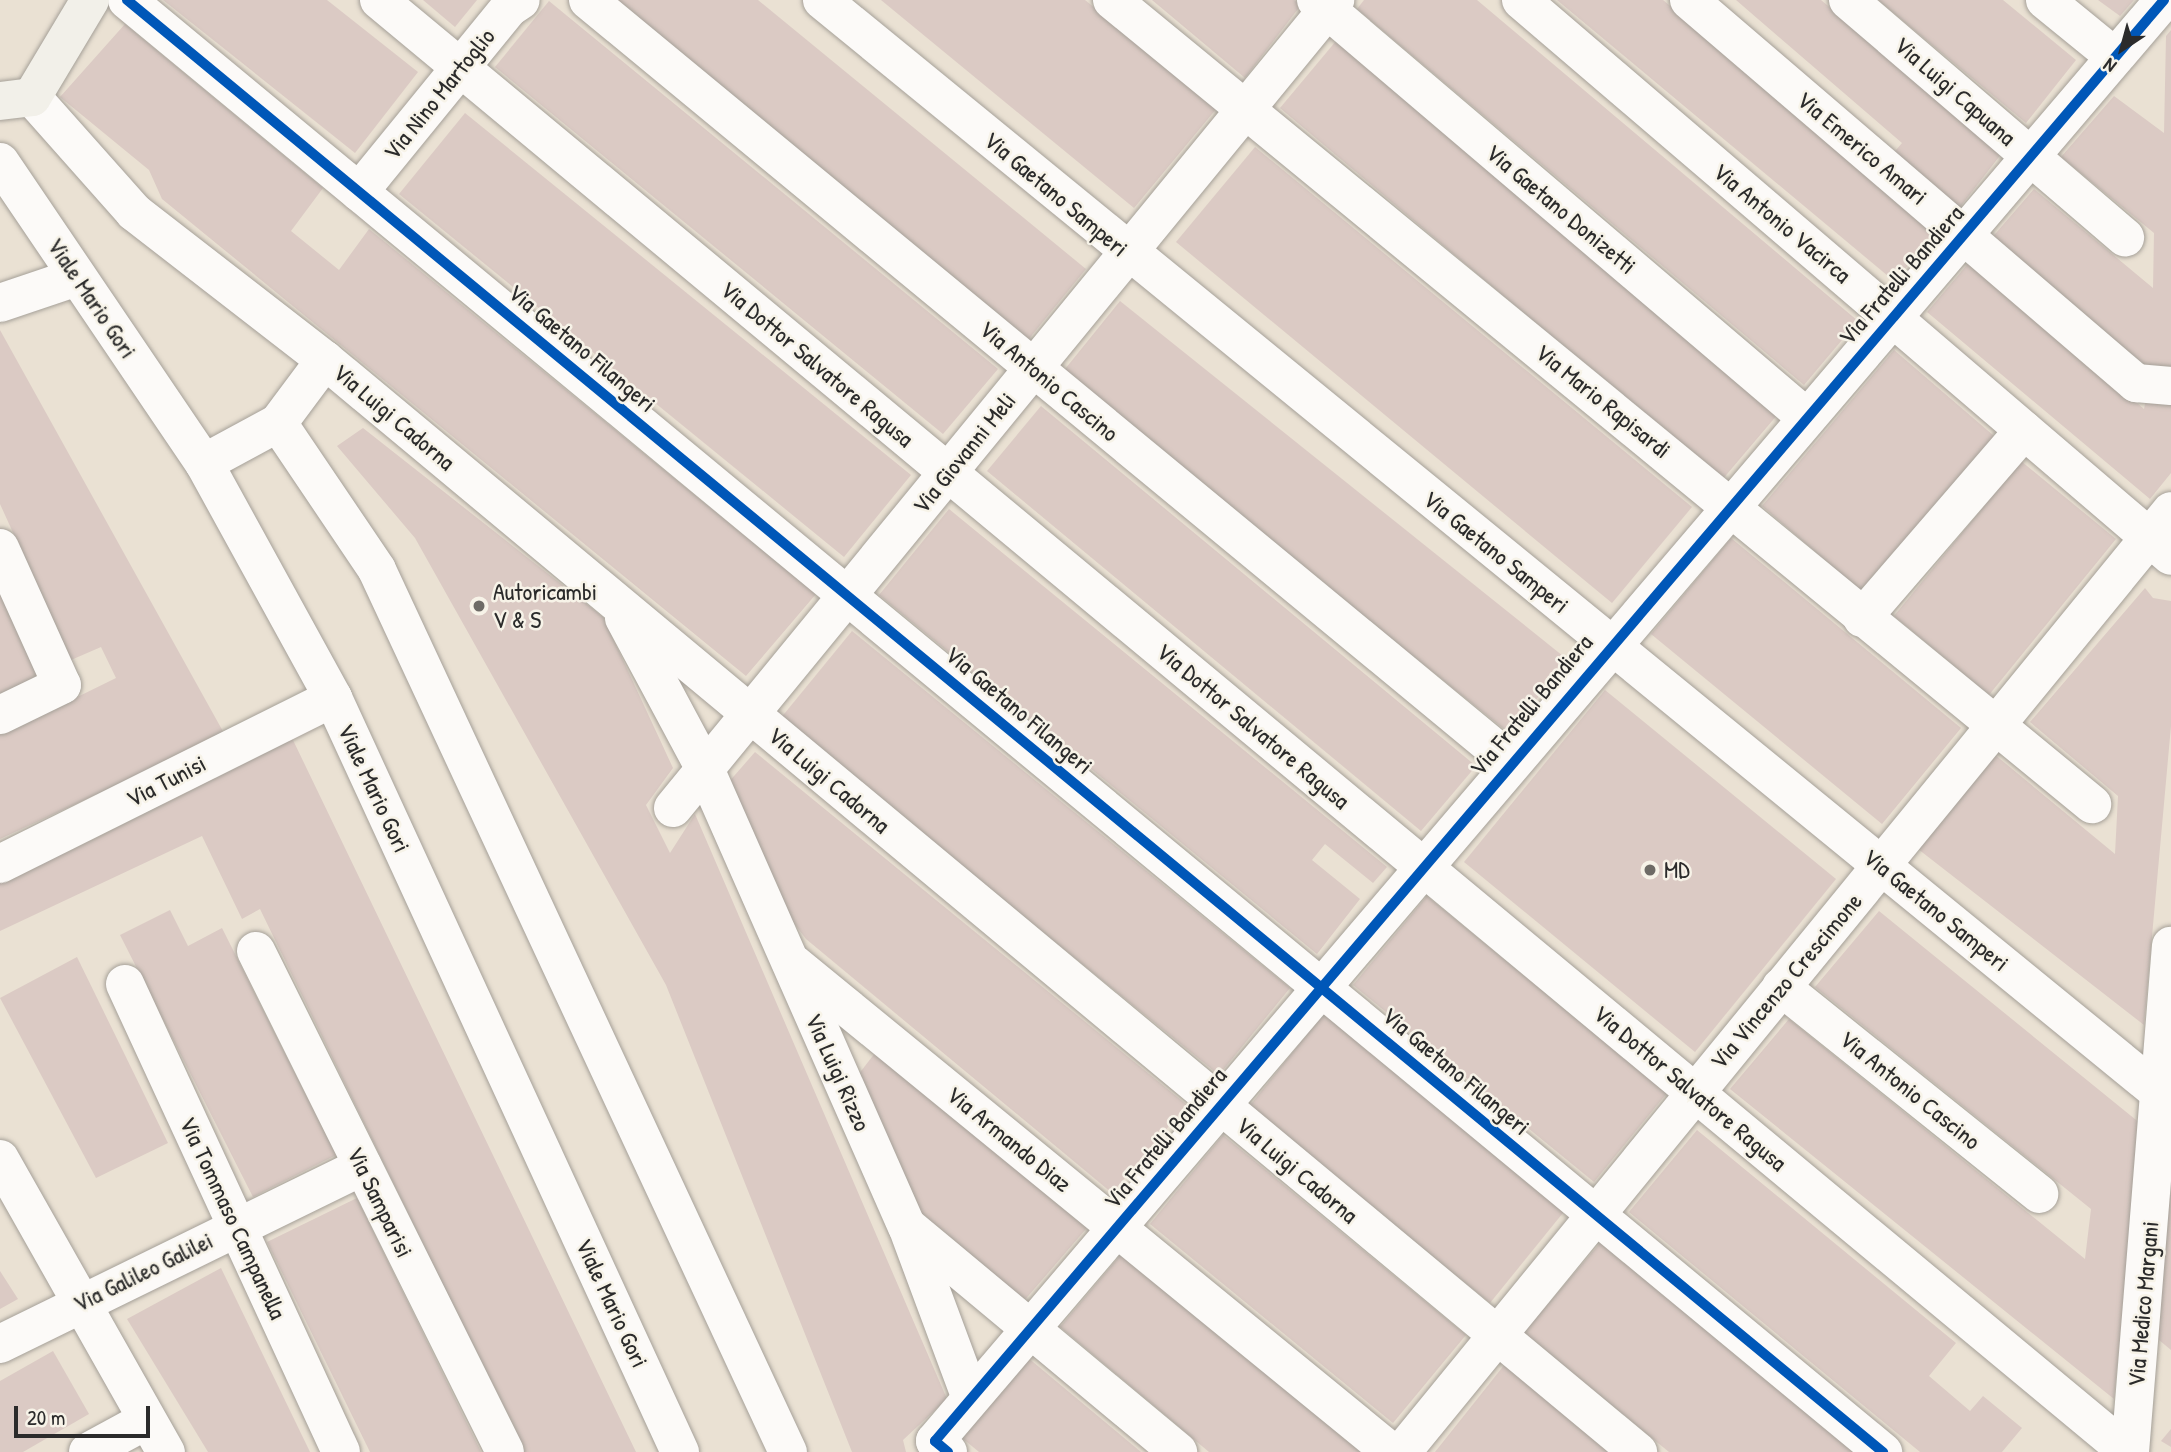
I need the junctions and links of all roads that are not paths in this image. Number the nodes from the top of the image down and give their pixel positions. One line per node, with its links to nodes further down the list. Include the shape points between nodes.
1 (90, 0): 16 (main road)
2 (127, 0): 20 (street, Via Gaetano Filangeri)
3 (379, 0): 15 (street, Via Dottor Salvatore Ragusa)
4 (521, 0): 15 (street, Via Nino Martoglio, via 509,8)
5 (588, 0): 28 (street, Via Antonio Cascino)
6 (822, 0): 23 (street, Via Gaetano Samperi)
7 (1112, 0): 17 (street, Via Mario Rapisardi)
8 (1521, 0): 26 (street, Via Antonio Vacirca)
9 (1689, 0): 21 (street, Via Emerico Amari)
10 (1848, 0): 18 (street, Via Luigi Capuana)
11 (2045, 0): 14 (street)
12 (2164, 0): 14 (street, Via Fratelli Bandiera)
13 (1326, 3): 17 (street, Via Giovanni Meli); 30 (street, Via Gaetano Donizetti)
14 (2115, 57): 18 (street, Via Fratelli Bandiera)
15 (461, 68): 20 (street, Via Nino Martoglio); 34 (street, Via Dottor Salvatore Ragusa)
16 (16, 99): 27 (street, Via Luigi Cadorna, via 134,212)
17 (1244, 110): 23 (street, Via Giovanni Meli); 35 (street, Via Mario Rapisardi)
18 (2030, 156): 21 (street, Via Fratelli Bandiera); 22 (street, Via Luigi Capuana)
19 (0, 162): 24 (street, Viale Mario Gori)
20 (359, 192): 38 (street, Via Gaetano Filangeri)
21 (1964, 234): 26 (street, Via Fratelli Bandiera); 29 (street, Via Emerico Amari, via 2136,383)
22 (2125, 237)
23 (1127, 253): 28 (street, Via Giovanni Meli); 41 (street, Via Gaetano Samperi)
24 (77, 277): 25 (street); 33 (street, Viale Mario Gori)
25 (0, 303)
26 (1892, 317): 30 (street, Via Fratelli Bandiera); 32 (street, Via Antonio Vacirca)
27 (325, 360): 31 (street); 39 (street, Via Luigi Cadorna)
28 (1033, 368): 34 (street, Via Giovanni Meli); 46 (street, Via Antonio Cascino)
29 (2171, 386)
30 (1806, 417): 35 (street, Via Fratelli Bandiera)
31 (278, 423): 33 (street); 81 (street, via 377,570)
32 (2024, 430): 36 (street, Via Antonio Vacirca); 40 (street)
33 (204, 463): 42 (street, Viale Mario Gori)
34 (948, 473): 38 (street, Via Giovanni Meli); 52 (street, Via Dottor Salvatore Ragusa)
35 (1731, 505): 40 (street, Via Mario Rapisardi); 41 (street, Via Fratelli Bandiera)
36 (2164, 535): 45 (street, Via Vincenzo Crescimone)
37 (0, 548): 44 (street, via 62,685)
38 (848, 596): 43 (street, Via Giovanni Meli); 57 (street, Via Gaetano Filangeri)
39 (614, 601): 43 (street, Via Luigi Cadorna); 47 (street, Via Luigi Rizzo)
40 (1862, 618): 45 (street, Via Mario Rapisardi)
41 (1610, 645): 46 (street, Via Fratelli Bandiera); 51 (street, Via Gaetano Samperi)
42 (333, 698): 50 (street, Via Tunisi); 80 (street, Viale Mario Gori)
43 (750, 714): 47 (street, Via Giovanni Meli); 61 (street, Via Luigi Cadorna)
44 (0, 715)
45 (1993, 724): 48 (street, Via Mario Rapisardi); 51 (street, Via Vincenzo Crescimone)
46 (1511, 762): 52 (street, Via Fratelli Bandiera)
47 (705, 769): 49 (street, Via Giovanni Meli); 55 (street, Via Luigi Rizzo)
48 (2092, 804)
49 (673, 808)
50 (0, 864)
51 (1882, 866): 58 (street, Via Vincenzo Crescimone); 60 (street, Via Gaetano Samperi)
52 (1422, 867): 57 (street, Via Fratelli Bandiera); 59 (street, Via Dottor Salvatore Ragusa)
53 (2171, 946): 60 (street, Via Medico Margani)
54 (256, 951): 62 (street, Via Samparisi)
55 (789, 960): 67 (street, Via Luigi Rizzo); 68 (street, Via Armando Diaz)
56 (125, 984): 66 (street, Via Tommaso Campanella)
57 (1321, 986): 61 (street, Via Fratelli Bandiera); 65 (street, Via Gaetano Filangeri)
58 (1781, 987): 59 (street, Via Vincenzo Crescimone); 64 (street, Via Antonio Cascino)
59 (1695, 1092): 65 (street, Via Vincenzo Crescimone); 87 (street, Via Dottor Salvatore Ragusa)
60 (2166, 1098): 87 (street, Via Medico Margani)
61 (1219, 1105): 68 (street, Via Fratelli Bandiera); 71 (street, Via Luigi Cadorna)
62 (363, 1166): 66 (street, Via Galileo Galilei); 79 (street, Via Samparisi)
63 (2, 1169): 69 (street)
64 (2039, 1194)
65 (1597, 1215): 71 (street, Via Vincenzo Crescimone); 86 (street, Via Gaetano Filangeri)
66 (236, 1226): 69 (street, Via Galileo Galilei); 78 (street, Via Tommaso Campanella)
67 (906, 1226): 70 (street, Via Luigi Rizzo); 73 (street)
68 (1116, 1227): 70 (street, Via Fratelli Bandiera); 83 (street, Via Armando Diaz)
69 (80, 1303): 72 (street, Via Galileo Galilei); 74 (street)
70 (1030, 1329): 73 (street, Via Fratelli Bandiera); 82 (street, Via Luigi Rizzo)
71 (1496, 1335): 84 (street, Via Vincenzo Crescimone); 85 (street, Via Luigi Cadorna)
72 (0, 1344)
73 (971, 1398): 75 (street, Via Fratelli Bandiera)
74 (147, 1420): 76 (street); 77 (street)
75 (941, 1446)
76 (88, 1452)
77 (166, 1452)
78 (341, 1452)
79 (505, 1452)
80 (680, 1452)
81 (788, 1452)
82 (1178, 1452)
83 (1391, 1452)
84 (1402, 1452)
85 (1638, 1452)
86 (1883, 1452)
87 (2129, 1452)

